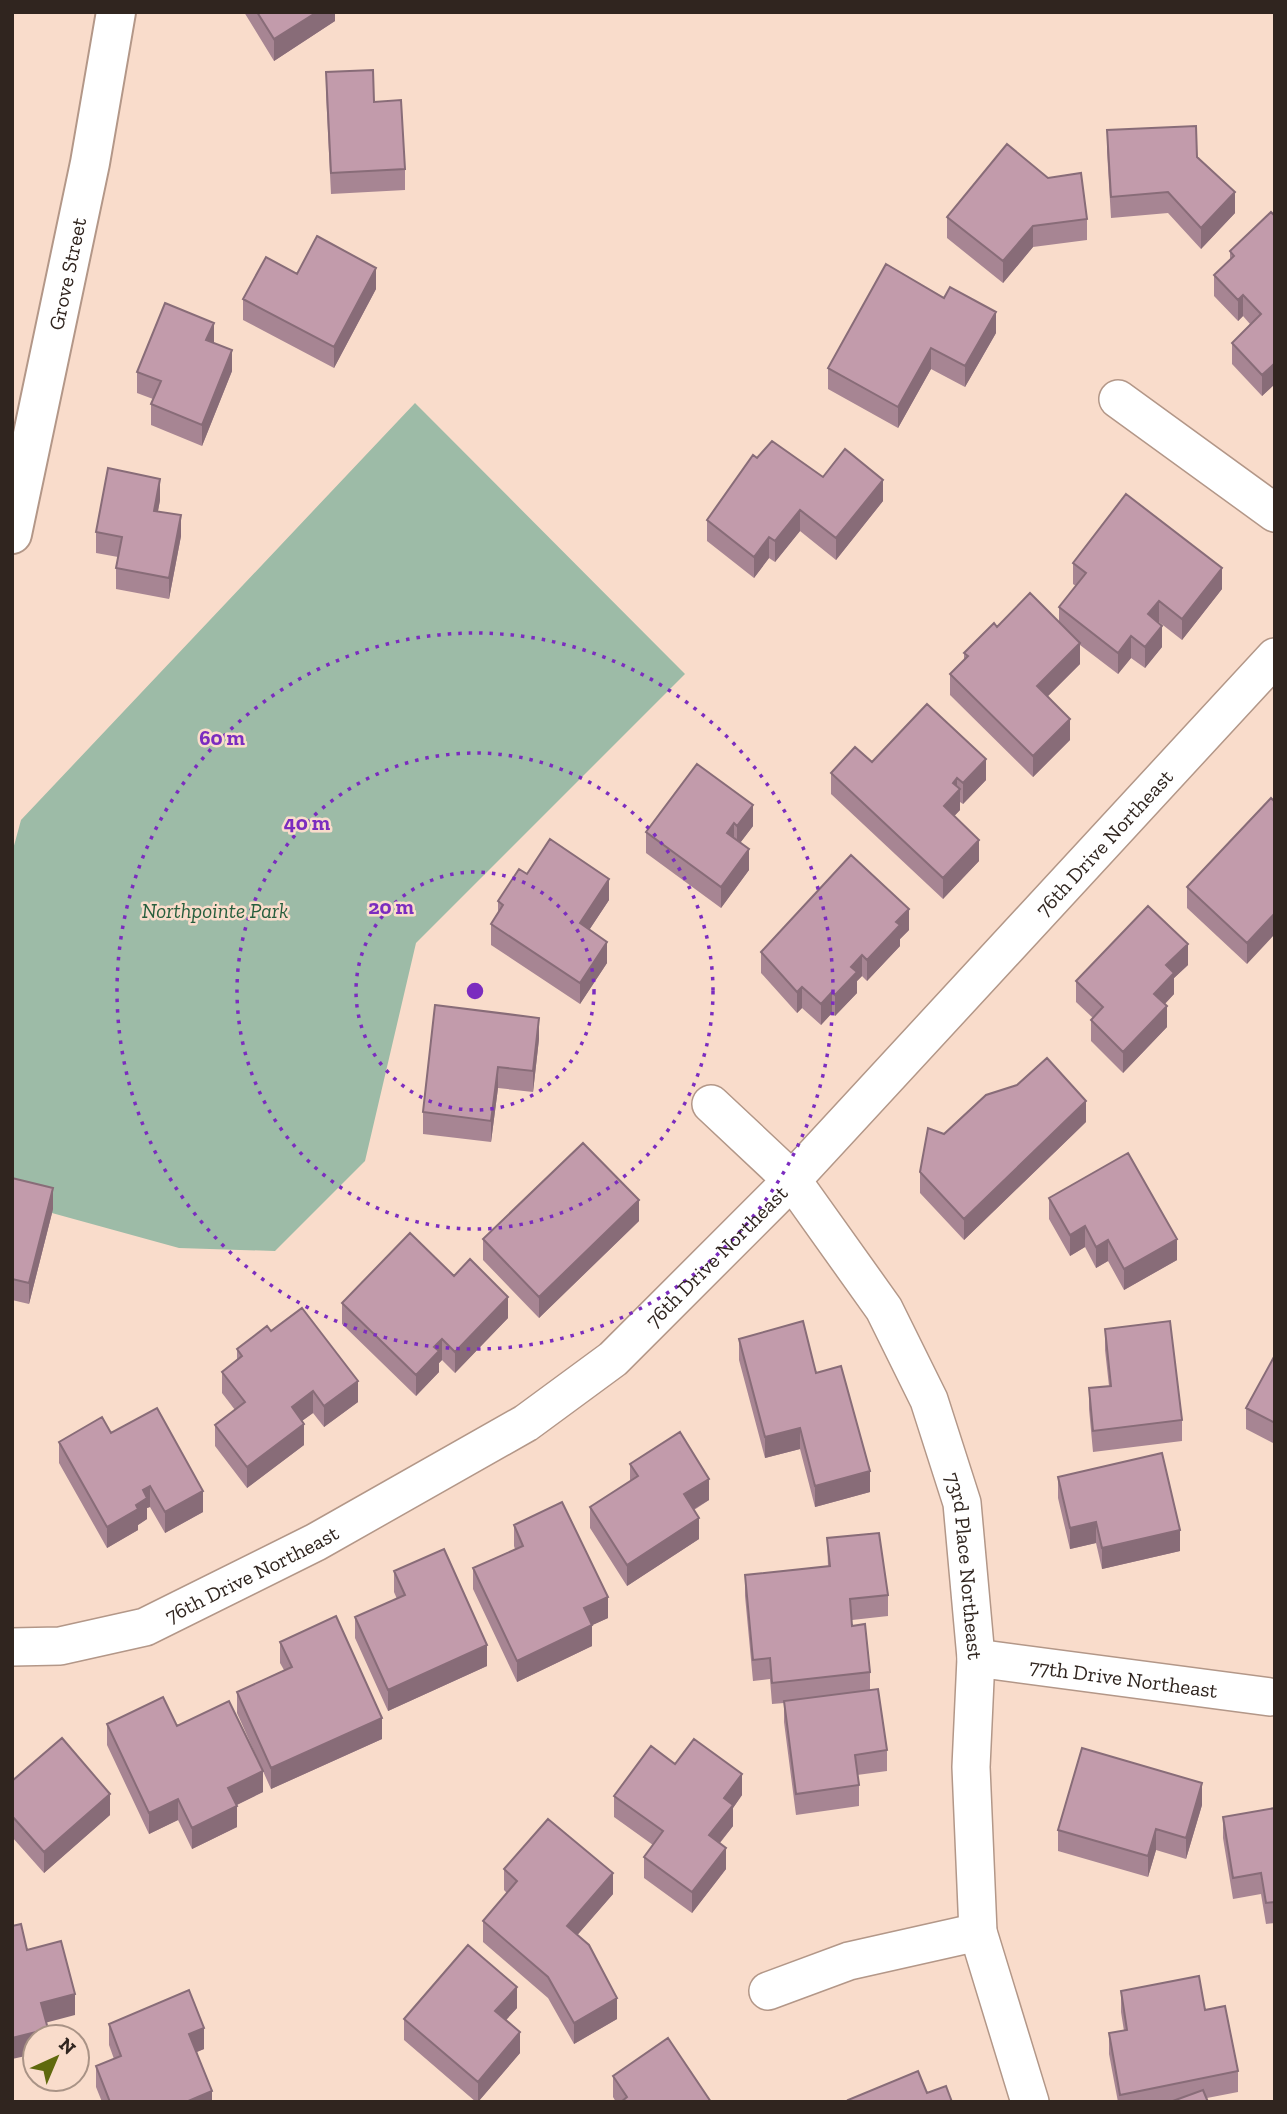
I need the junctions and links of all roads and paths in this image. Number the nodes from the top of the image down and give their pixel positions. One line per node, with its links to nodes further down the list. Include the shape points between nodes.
1 (116, 12): 4 (street, Grove Street, via 90,163)
2 (1118, 399): 3 (street)
3 (1275, 513)
4 (12, 534)
5 (1275, 657): 7 (street, 76th Drive Northeast)
6 (711, 1104): 7 (street, 73rd Place Northeast)
7 (792, 1180): 8 (street, 76th Drive Northeast, via 613,1359 526,1423 316,1542 145,1627 60,1646); 9 (street, 73rd Place Northeast, via 884,1308 929,1400 962,1503)
8 (12, 1647)
9 (976, 1658): 10 (street, 77th Drive Northeast); 11 (street, 73rd Place Northeast, via 971,1767)
10 (1270, 1697)
11 (978, 1932): 12 (street, via 849,1961); 13 (street, 73rd Place Northeast)
12 (768, 1991)
13 (1030, 2102)

